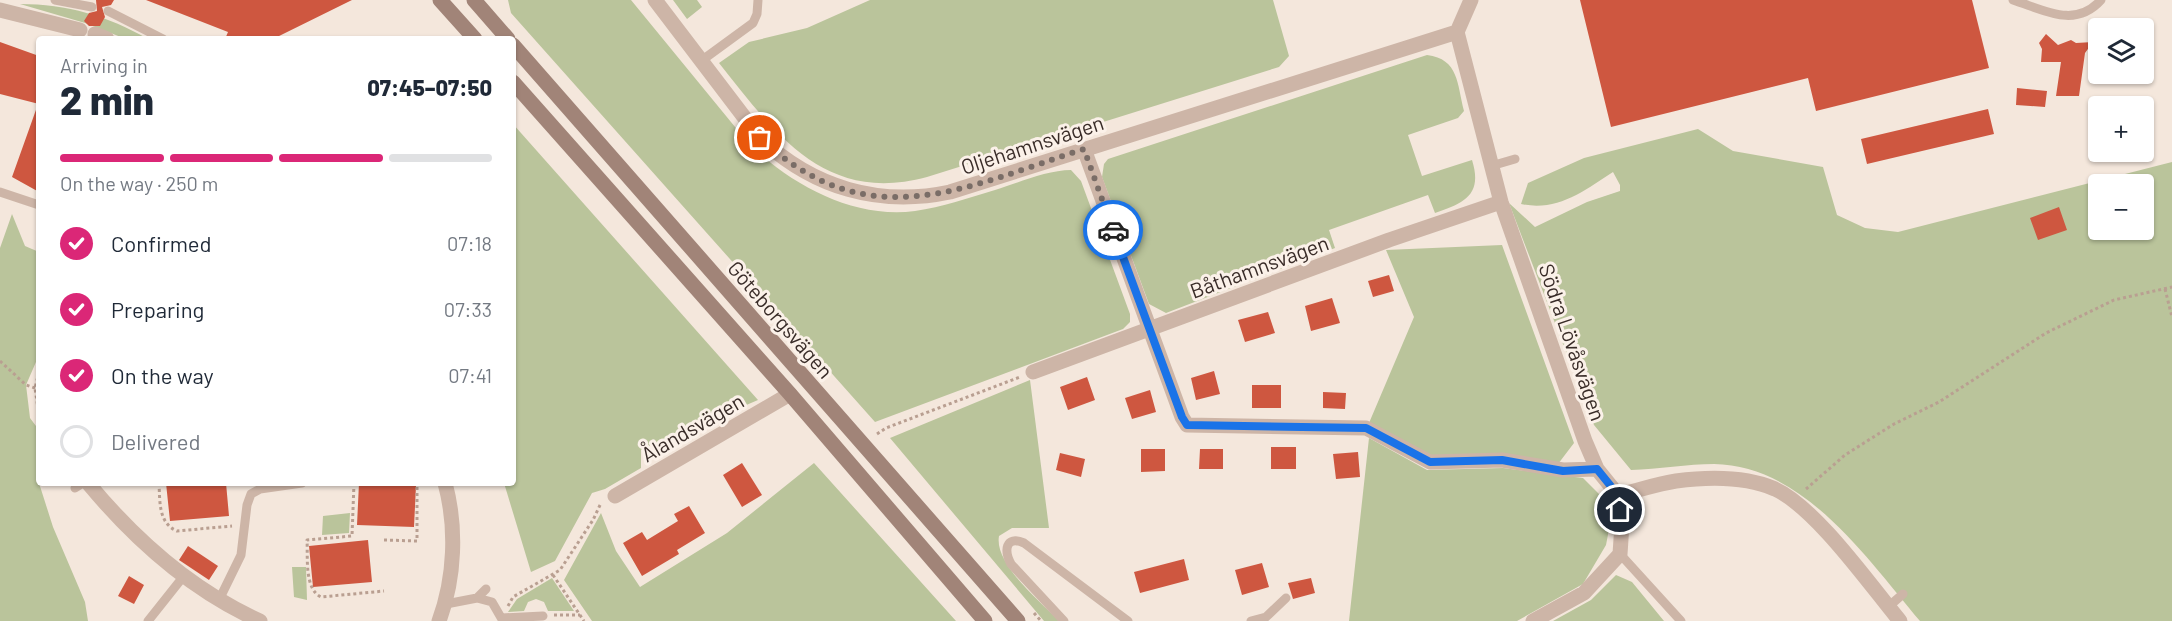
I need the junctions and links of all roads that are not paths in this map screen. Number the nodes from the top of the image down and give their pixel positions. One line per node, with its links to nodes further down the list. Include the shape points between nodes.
1 (55, 0): 9 (lane)
2 (474, 0): 16 (main road)
3 (655, 0): 18 (street, Oljehamnsvägen)
4 (758, 0): 18 (lane, via 753,23)
5 (1471, 0): 13 (street)
6 (2013, 0): 7 (lane, via 2071,17 2088,12)
7 (2101, 0)
8 (443, 1): 15 (main road)
9 (92, 7)
10 (0, 10): 12 (street)
11 (108, 11): 14 (lane)
12 (80, 30)
13 (1457, 32): 20 (street, Oljehamnsvägen); 22 (street, Södra Lövåsvägen)
14 (157, 36)
15 (472, 36)
16 (505, 36)
17 (516, 48): 50 (main road, Göteborgsvägen)
18 (701, 61): 20 (street, Oljehamnsvägen, via 760,138 777,154 822,180 866,196 915,198 942,194)
19 (516, 85): 28 (main road, Göteborgsvägen)
20 (1084, 149): 26 (street)
21 (1515, 159): 22 (lane)
22 (1491, 166): 24 (street, Södra Lövåsvägen)
23 (0, 192): 25 (lane)
24 (1501, 202): 26 (street, Båthamnsvägen); 29 (street, Södra Lövåsvägen)
25 (36, 204)
26 (1148, 330): 27 (street, Båthamnsvägen); 29 (street, via 1187,425 1366,428 1430,462 1502,460 1563,471)
27 (1033, 372)
28 (790, 394): 33 (street, Ålandsvägen); 49 (main road, Göteborgsvägen)
29 (1597, 469): 34 (street, Södra Lövåsvägen)
30 (83, 486): 36 (street)
31 (278, 486): 41 (lane, via 251,494 238,564)
32 (445, 486): 42 (street, via 452,531)
33 (615, 495)
34 (1618, 495): 35 (street, via 1622,524); 43 (street, via 1674,481 1734,479 1775,489 1820,526)
35 (1620, 554): 54 (street, via 1584,593); 55 (lane)
36 (183, 577): 41 (street); 46 (lane)
37 (486, 589): 39 (lane)
38 (1903, 594): 43 (lane)
39 (477, 598): 42 (lane); 45 (lane, via 492,602)
40 (1286, 598): 53 (lane, via 1266,617)
41 (219, 600): 47 (street)
42 (446, 604): 48 (street)
43 (1888, 607): 56 (street)
44 (543, 616): 45 (lane)
45 (502, 619)
46 (148, 621)
47 (260, 621)
48 (439, 621)
49 (985, 621)
50 (1018, 621)
51 (1064, 621): 52 (lane, via 1011,564 1005,554 1010,542 1024,543)
52 (1128, 621)
53 (1251, 621)
54 (1533, 621)
55 (1681, 621)
56 (1900, 621)

